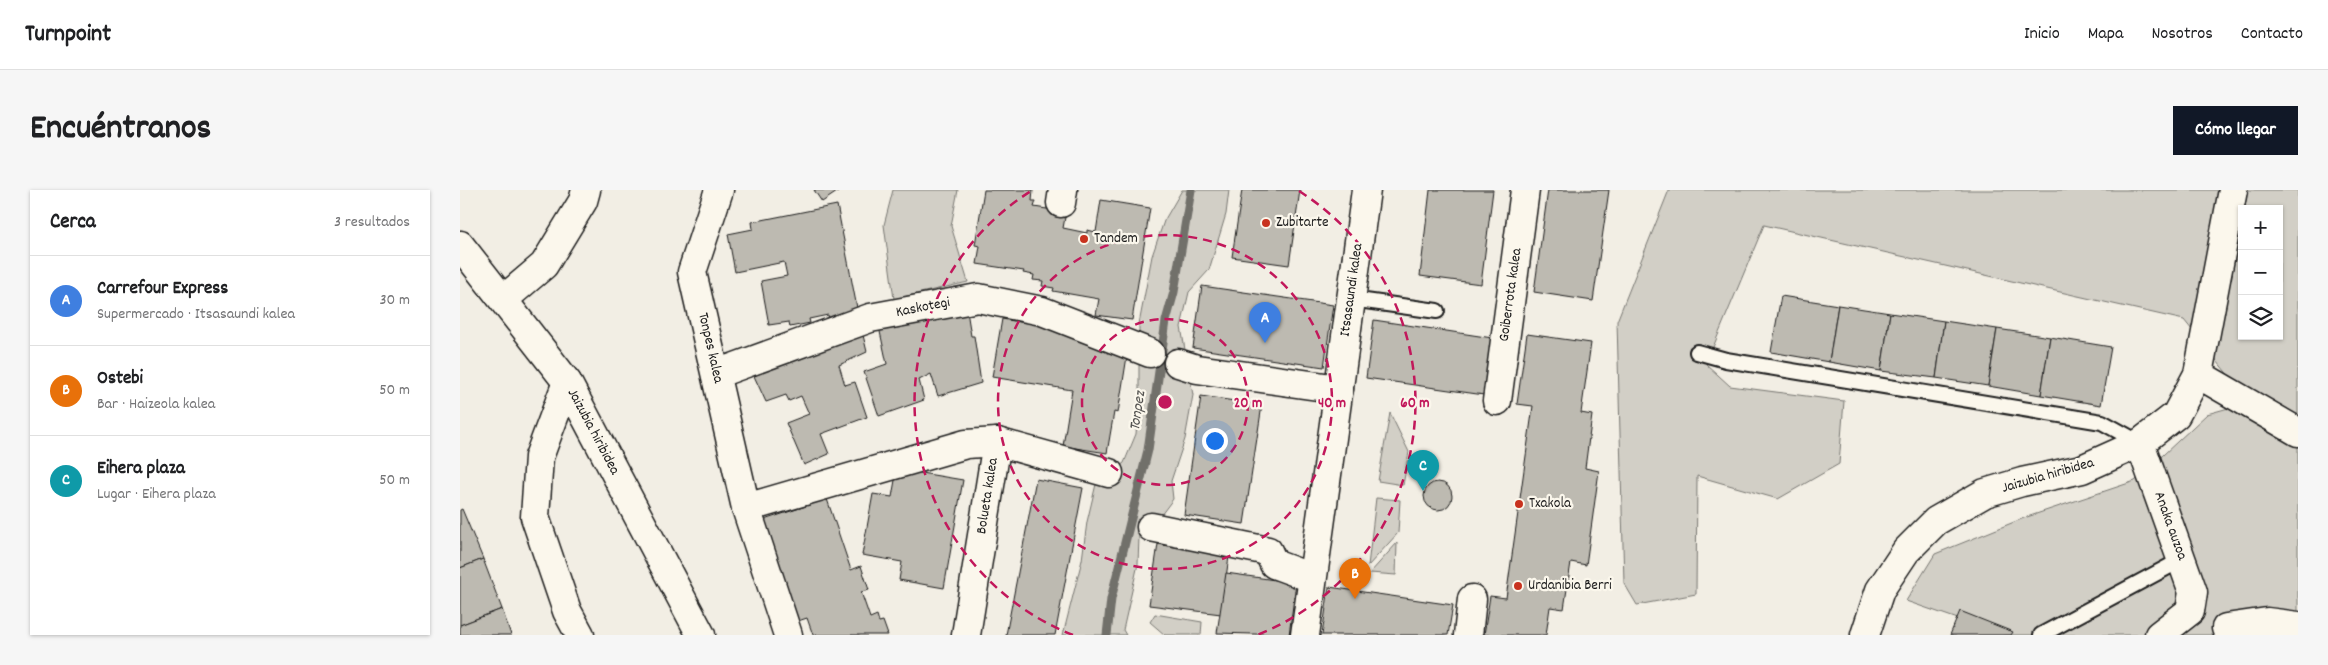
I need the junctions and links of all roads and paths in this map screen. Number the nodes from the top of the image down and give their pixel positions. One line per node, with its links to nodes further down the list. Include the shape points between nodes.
1 (586, 190): 7 (street, via 583,201 544,265)
2 (719, 190): 13 (street, Tonpes kalea, via 692,272)
3 (1366, 190): 8 (street, Itsasaundi kalea)
4 (1525, 190): 17 (street, Goiberrota kalea)
5 (2233, 190): 14 (street, Jaizubia hiribidea)
6 (460, 245): 7 (street, Jaizubia hiribidea)
7 (504, 299): 15 (street, Jaizubia hiribidea)
8 (1351, 299): 9 (lane); 16 (street, Itsasaundi kalea)
9 (1437, 311)
10 (1141, 349): 13 (street, Kaskotegi, via 1042,312 978,298 870,318)
11 (1697, 352): 20 (lane, via 1726,360 2102,422)
12 (1178, 363): 16 (street, via 1197,369)
13 (716, 374): 22 (street, Tonpes kalea)
14 (2198, 374): 18 (street); 20 (street, Jaizubia hiribidea, via 2176,415)
15 (567, 382): 30 (street, via 539,457 535,516 567,611); 31 (street, Jaizubia hiribidea)
16 (1338, 389): 25 (street, Itsasaundi kalea)
17 (1497, 401)
18 (2298, 432)
19 (997, 442): 21 (street, Bolueta kalea); 22 (street, via 966,444); 33 (street, Bolueta kalea)
20 (2140, 443): 24 (street, Anaka auzoa); 36 (street, Jaizubia hiribidea, via 2082,470 2022,482 1985,494 1936,521 1906,551 1880,590)
21 (1109, 473)
22 (746, 508): 32 (street, Tonpes kalea)
23 (1151, 528): 25 (street, via 1268,551 1274,564)
24 (2182, 559): 27 (street, Anaka auzoa, via 2193,592); 37 (lane)
25 (1312, 578): 34 (street, Itsasaundi kalea)
26 (1472, 599): 35 (street)
27 (2190, 611): 29 (street); 38 (street)
28 (2298, 626): 29 (street, via 2266,622)
29 (2230, 631)
30 (580, 635)
31 (701, 635)
32 (788, 635)
33 (966, 635)
34 (1305, 635)
35 (1468, 635)
36 (1865, 635)
37 (2041, 635)
38 (2159, 635)

